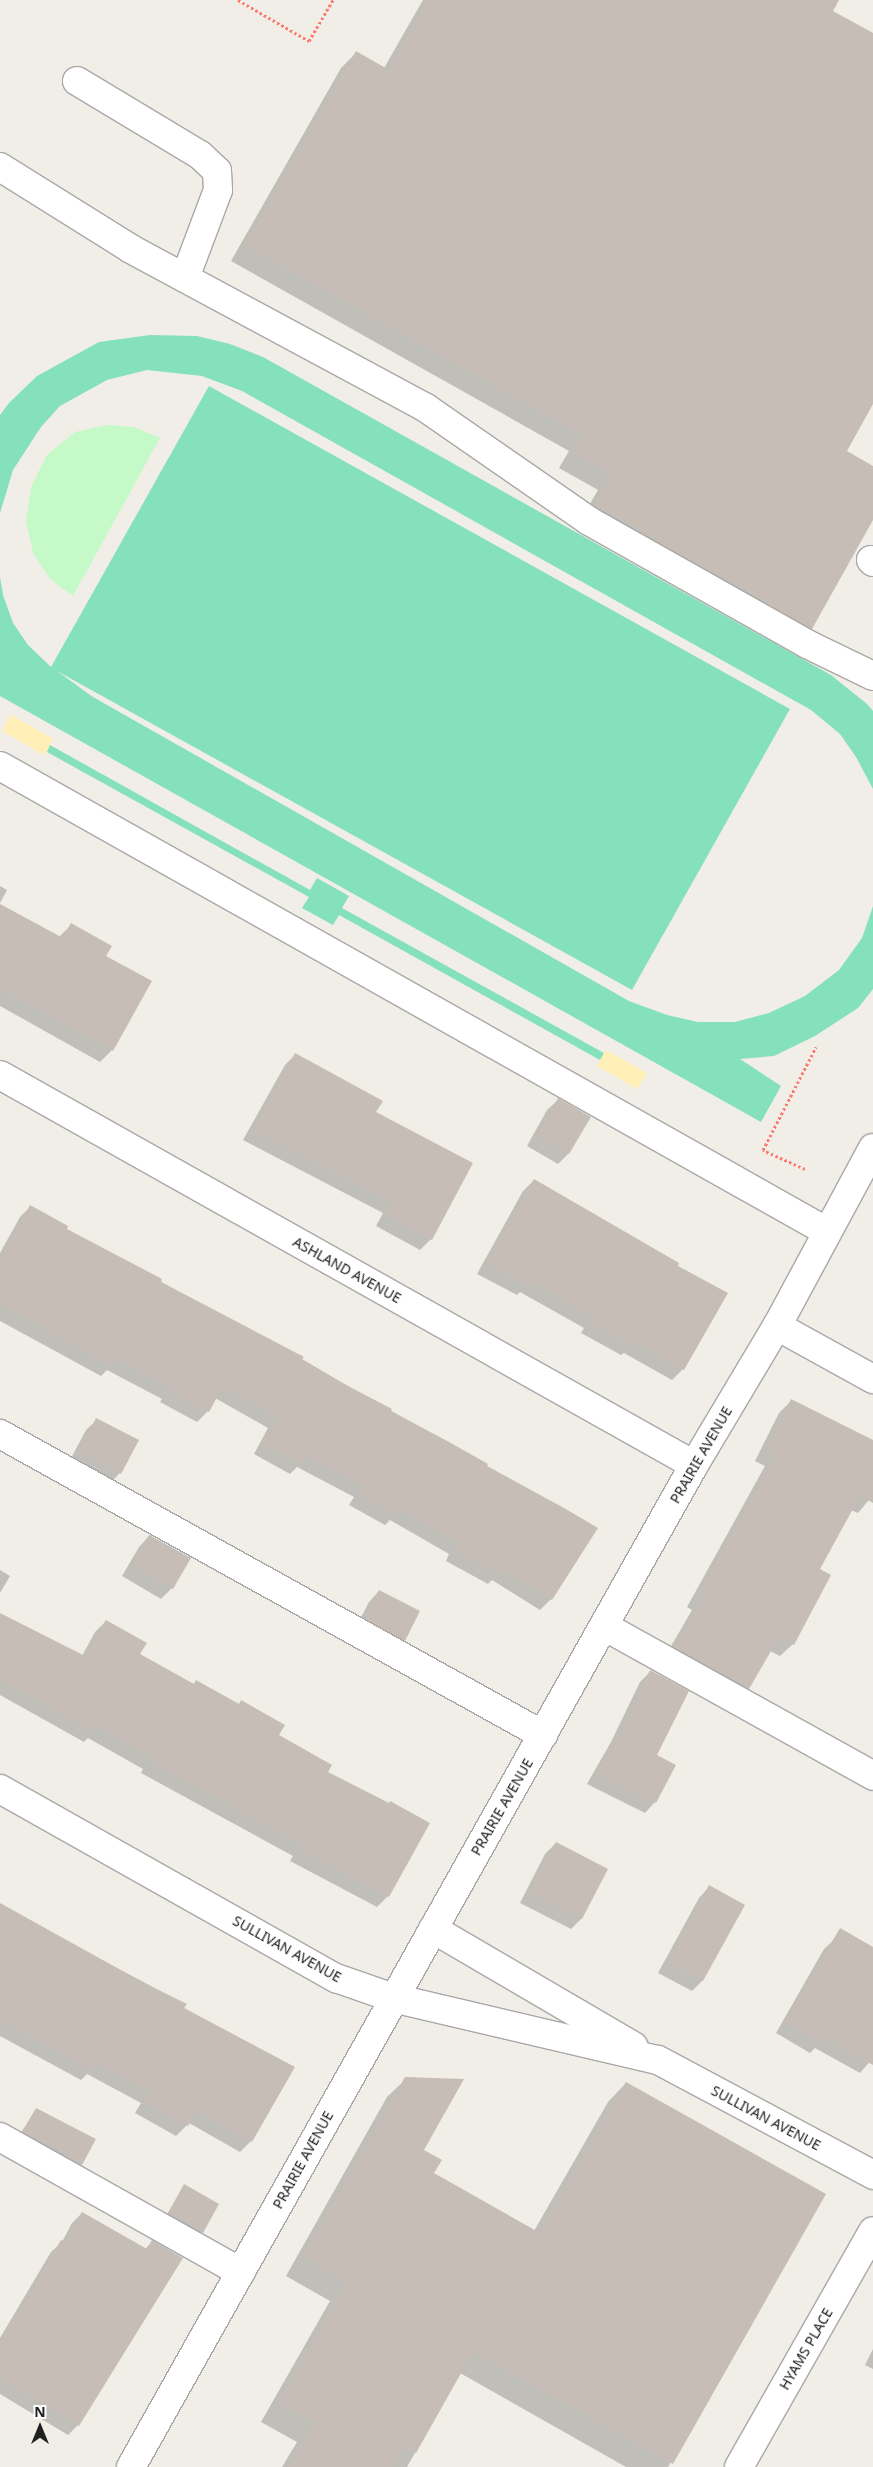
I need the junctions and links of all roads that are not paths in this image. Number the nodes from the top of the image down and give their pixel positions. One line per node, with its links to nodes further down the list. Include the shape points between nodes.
1 (76, 81): 3 (street, via 200,155 217,171 218,190)
2 (0, 167): 3 (street, via 131,249)
3 (185, 278): 4 (street, via 426,408 589,521 807,644)
4 (873, 676)
5 (0, 766): 8 (street)
6 (0, 1075): 12 (street, ASHLAND AVENUE)
7 (873, 1148): 8 (street, PRAIRIE AVENUE)
8 (826, 1231): 9 (street, PRAIRIE AVENUE)
9 (777, 1326): 10 (street); 12 (street, PRAIRIE AVENUE)
10 (873, 1379)
11 (0, 1434): 14 (street)
12 (694, 1465): 13 (street, PRAIRIE AVENUE)
13 (604, 1626): 14 (street, PRAIRIE AVENUE); 15 (street)
14 (543, 1735): 17 (street, PRAIRIE AVENUE)
15 (873, 1776)
16 (0, 1788): 18 (street, SULLIVAN AVENUE, via 336,1978)
17 (433, 1928): 18 (street, PRAIRIE AVENUE); 19 (street, SULLIVAN AVENUE)
18 (393, 1998): 19 (street, SULLIVAN AVENUE); 23 (street, PRAIRIE AVENUE)
19 (658, 2060): 21 (street, SULLIVAN AVENUE)
20 (0, 2137): 23 (street)
21 (873, 2175)
22 (873, 2231): 25 (street, HYAMS PLACE)
23 (241, 2272): 24 (street, PRAIRIE AVENUE)
24 (131, 2467)
25 (739, 2467)

